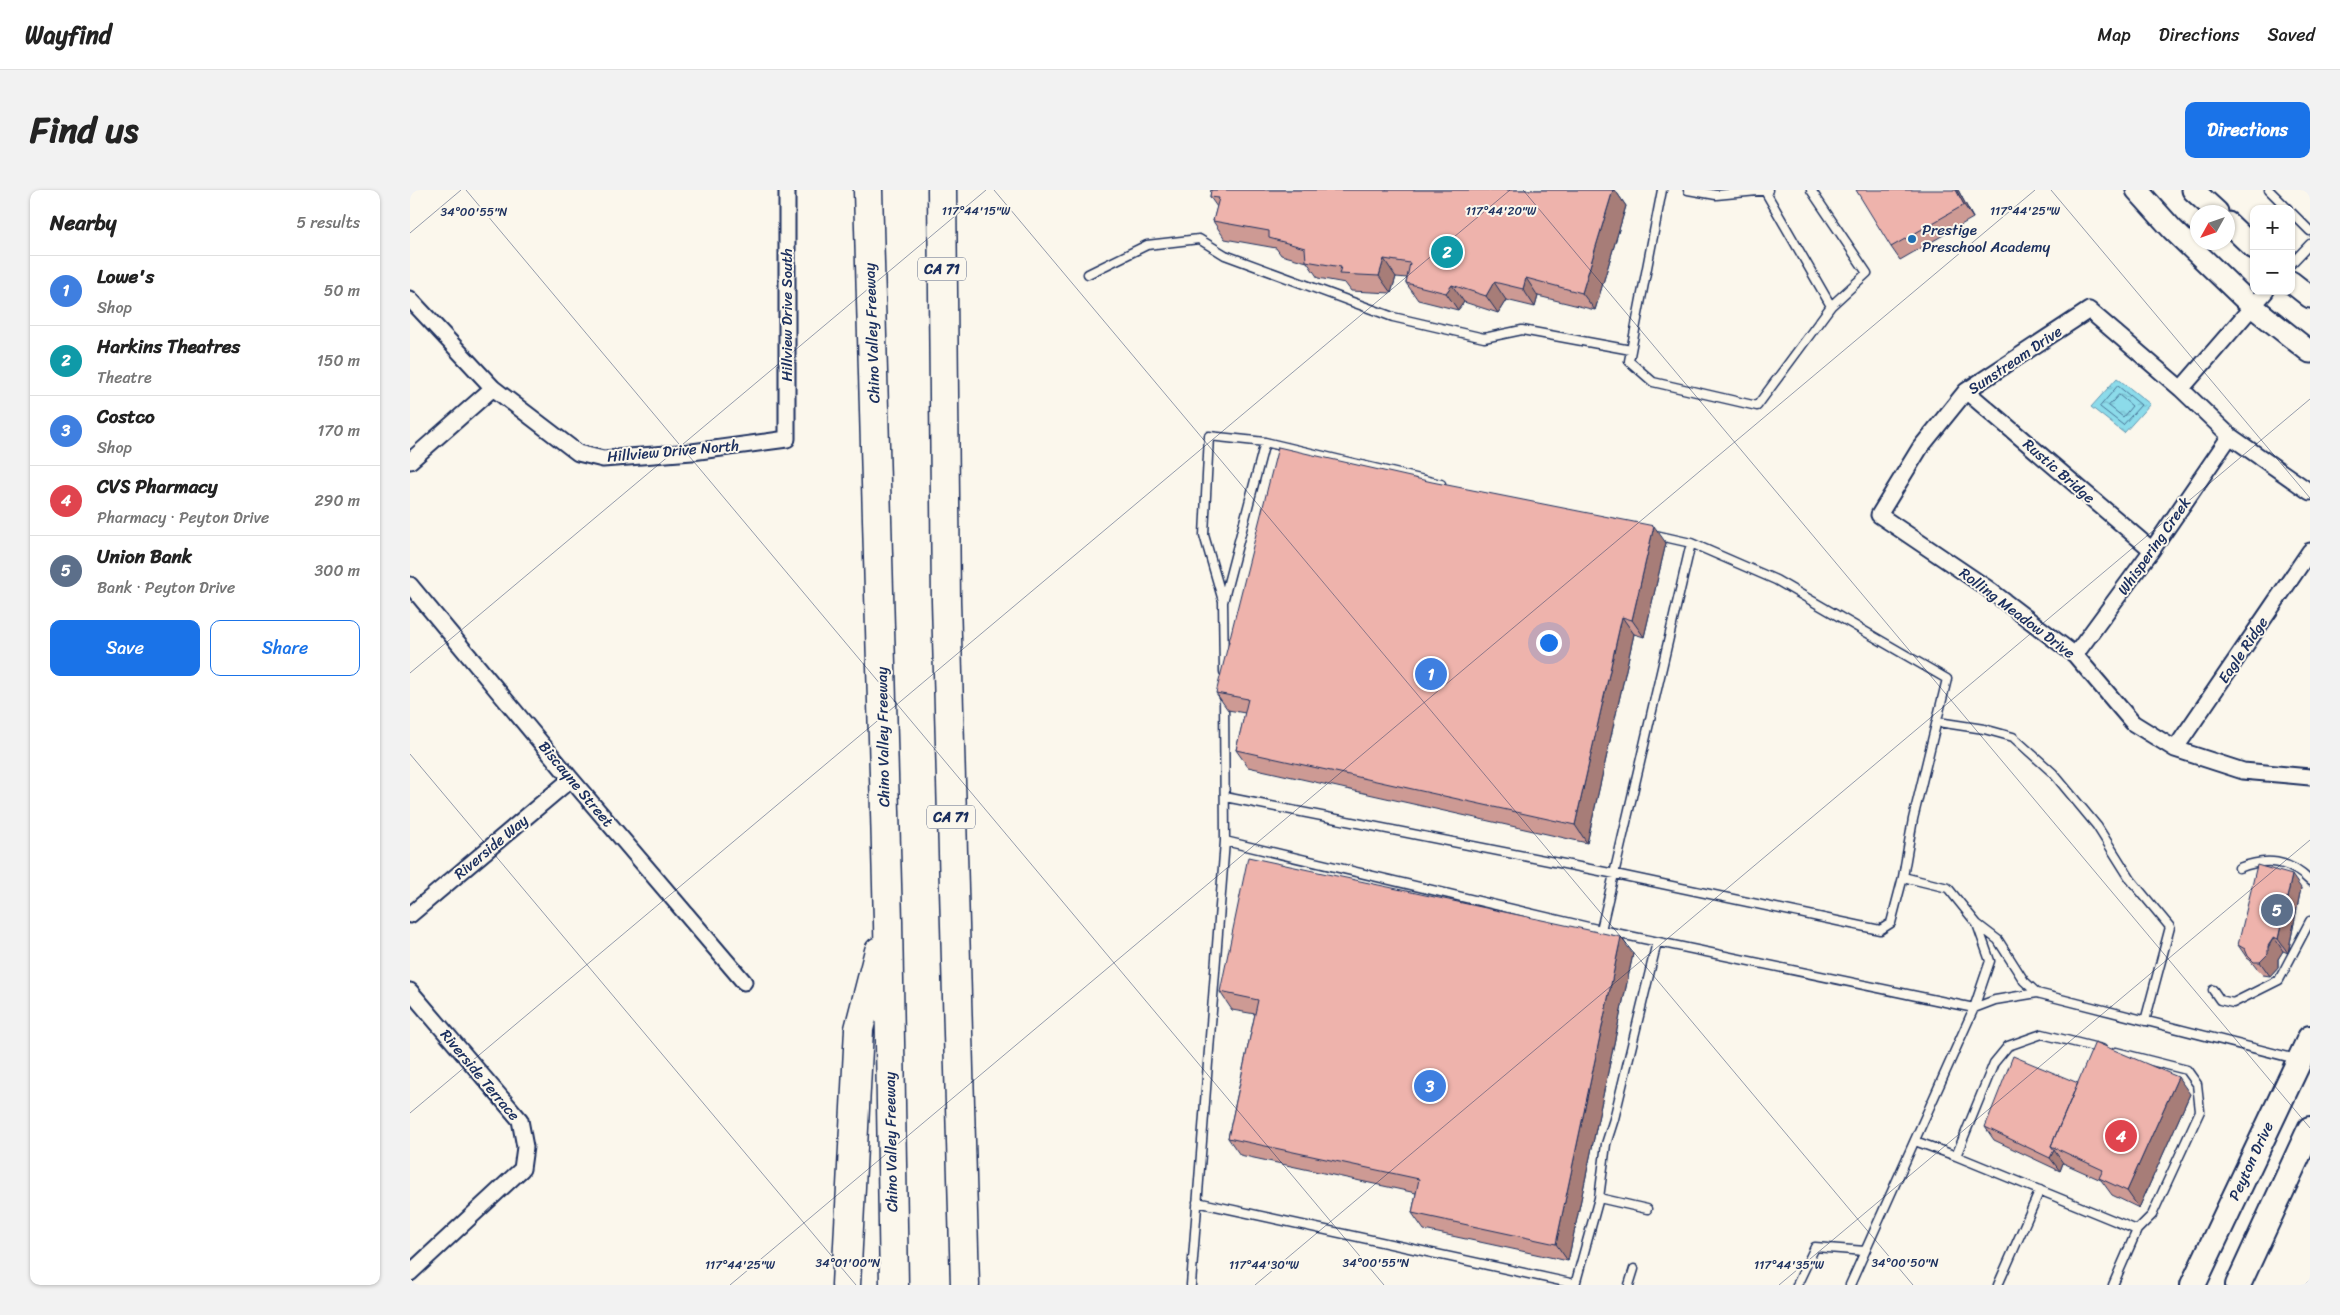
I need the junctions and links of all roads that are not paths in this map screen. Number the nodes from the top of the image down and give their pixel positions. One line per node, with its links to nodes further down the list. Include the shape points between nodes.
1 (787, 190): 31 (street, Hillview Drive South)
2 (868, 190): 58 (highway, Chino Valley Freeway)
3 (942, 190): 83 (highway, CA 71, via 946,600)
4 (1662, 190): 25 (lane)
5 (1688, 190): 10 (lane, via 1716,195)
6 (1811, 190): 24 (lane, via 1867,273)
7 (2136, 190): 22 (main road, via 2172,229)
8 (2193, 190): 11 (main road)
9 (2269, 190): 12 (lane)
10 (1766, 191): 24 (lane)
11 (2209, 205)
12 (2284, 205)
13 (2295, 216): 15 (lane)
14 (2235, 230): 16 (main road)
15 (2310, 232)
16 (2250, 244)
17 (2310, 244): 18 (lane)
18 (2295, 260)
19 (1088, 274): 25 (lane, via 1147,245 1199,239 1225,255 1393,317 1484,338 1522,330)
20 (2295, 285): 21 (main road)
21 (2310, 297)
22 (2259, 299): 26 (main road); 28 (street)
23 (410, 300): 27 (street, Hillview Drive North)
24 (1831, 306): 25 (lane, via 1757,406 1654,382 1629,361)
25 (1631, 350)
26 (2310, 352)
27 (493, 388): 31 (street, Hillview Drive North, via 578,453 604,459 692,452); 33 (street)
28 (2181, 389): 29 (street, Sunstream Drive, via 2089,310); 30 (street)
29 (1966, 391): 36 (street, Sunstream Drive, via 1920,448); 39 (street, Rustic Bridge)
30 (2230, 436): 35 (street); 39 (street, Whispering Creek)
31 (787, 439)
32 (1265, 442): 34 (lane); 42 (lane); 42 (lane, via 1209,436 1204,535)
33 (410, 461)
34 (1449, 486)
35 (2310, 492)
36 (1878, 515): 43 (street, Rolling Meadow Drive, via 1987,588)
37 (1642, 532): 38 (lane)
38 (1691, 544): 46 (lane, via 1776,580 1947,679); 53 (lane)
39 (2152, 550): 43 (street, Whispering Creek)
40 (2310, 552): 47 (street, Eagle Ridge)
41 (410, 585): 49 (street, Biscayne Street)
42 (1223, 602): 44 (lane)
43 (2075, 654): 47 (street, Rolling Meadow Drive, via 2133,723)
44 (1224, 680)
45 (1224, 690): 50 (lane)
46 (1938, 722): 54 (lane, via 1913,820); 67 (lane, via 2014,737 2053,773 2097,826 2131,880 2170,927)
47 (2175, 749): 48 (street, Rolling Meadow Drive, via 2243,771)
48 (2310, 777)
49 (571, 779): 56 (street, Riverside Way); 62 (street, Biscayne Street)
50 (1225, 798): 51 (lane); 53 (lane)
51 (1225, 841): 60 (lane); 75 (lane)
52 (2239, 868): 55 (lane, via 2255,862 2273,861 2298,870)
53 (1615, 874): 54 (lane, via 1880,930 1891,922); 60 (lane)
54 (1903, 877): 59 (lane, via 1948,888)
55 (2310, 881)
56 (410, 914)
57 (2310, 920): 63 (lane, via 2278,980 2233,1003 2220,1000)
58 (888, 921): 81 (highway, via 858,1029); 82 (highway, Chino Valley Freeway)
59 (1977, 924): 65 (lane, via 1998,940 2024,981); 66 (lane, via 1990,961)
60 (1601, 930): 61 (lane)
61 (1657, 942): 66 (lane); 74 (lane, via 1606,1144)
62 (744, 982)
63 (2213, 990)
64 (410, 991): 80 (street, Riverside Terrace, via 520,1120 526,1147 522,1170)
65 (2037, 993): 66 (lane, via 1995,1000); 67 (lane)
66 (1974, 1008): 71 (lane)
67 (2145, 1021): 69 (lane)
68 (2310, 1038): 69 (main road, Peyton Drive)
69 (2298, 1060): 91 (main road, Peyton Drive)
70 (2310, 1129): 92 (main road)
71 (1915, 1141): 72 (lane); 78 (lane)
72 (1956, 1156): 73 (lane); 77 (lane, via 1994,1063 2008,1046 2042,1034 2187,1070 2197,1084 2200,1111 2152,1215)
73 (2040, 1190): 77 (lane); 89 (lane)
74 (1600, 1198): 76 (lane); 85 (lane)
75 (1197, 1202): 84 (lane); 85 (lane)
76 (1647, 1208)
77 (2137, 1230): 90 (lane)
78 (1865, 1251): 87 (lane, via 1816,1247); 88 (lane)
79 (1634, 1269): 86 (lane)
80 (410, 1273)
81 (846, 1285)
82 (894, 1285)
83 (965, 1285)
84 (1191, 1285)
85 (1575, 1285)
86 (1629, 1285)
87 (1797, 1285)
88 (1850, 1285)
89 (1998, 1285)
90 (2113, 1285)
91 (2193, 1285)
92 (2238, 1285)

